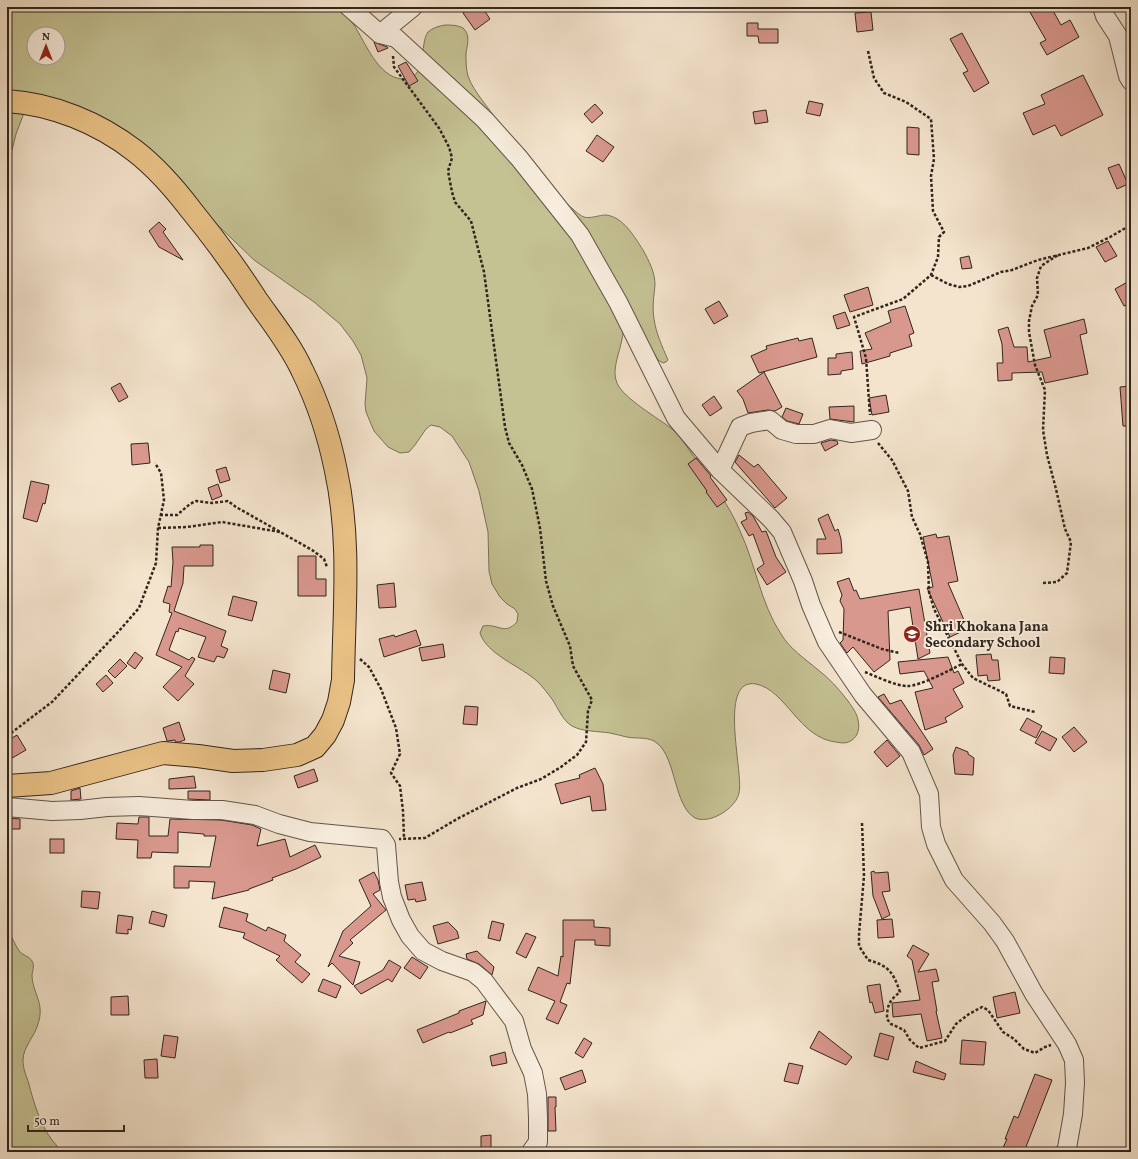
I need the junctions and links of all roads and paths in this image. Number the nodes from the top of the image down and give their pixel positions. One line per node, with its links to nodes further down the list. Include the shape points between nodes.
1 (349, 7): 4 (street)
2 (413, 7): 4 (street)
3 (1102, 7): 6 (street, via 1118,36)
4 (388, 36): 13 (street, via 485,120 580,234 618,302 676,418); 29 (path, via 394,67 450,147 452,158 448,171 455,202 471,221 484,272 509,443 522,465 532,490 540,528 546,580 553,606 570,646 573,666 592,700 588,711 586,742 577,755 561,767 457,819 425,838)
5 (868, 51): 10 (path, via 874,78 884,94 906,102 931,119 934,159 931,176 933,211 944,232 939,237 938,257)
6 (1131, 81)
7 (7, 101): 20 (main road, via 39,105 71,115 108,133 145,158 172,186 204,226 292,350 320,414 342,500 346,542)
8 (1131, 222): 9 (path, via 1129,226 1088,248)
9 (1058, 255): 10 (path, via 1001,272 968,286 958,287); 18 (path, via 1041,266 1037,278 1038,295 1028,321 1035,365 1045,390 1043,430 1047,455 1065,529 1071,542 1067,573 1057,582)
10 (931, 275): 11 (path, via 903,299 854,317 866,358)
11 (872, 430): 13 (street, via 851,432 830,429 814,434 796,434 782,430 770,420 751,423 740,427); 22 (path, via 879,446 892,460 908,491 912,517 928,562 929,592 934,609)
12 (155, 463): 14 (path, via 161,473 164,500)
13 (720, 470): 19 (street, via 782,532)
14 (160, 515): 15 (path); 16 (path, via 177,515 196,501 228,501)
15 (158, 528): 16 (path, via 222,522); 25 (path, via 156,563 139,608 52,702)
16 (283, 533): 17 (path, via 324,559)
17 (328, 570)
18 (1043, 583)
19 (817, 617): 21 (path, via 836,630 882,649); 31 (street, via 827,642 863,695 911,752 928,794 931,827 936,844 954,880 1005,941)
20 (344, 644): 26 (main road, via 343,680 333,720 315,747 298,755 233,761 163,753 51,783); 29 (path, via 369,667 381,689 396,728 400,754 391,773 400,786)
21 (899, 652)
22 (962, 664): 23 (path, via 907,687 879,679); 24 (path, via 973,678 1006,694 1010,706)
23 (862, 670)
24 (1035, 712)
25 (7, 736)
26 (7, 786)
27 (7, 807): 30 (street, via 52,811 139,806 222,810 255,815 310,832)
28 (862, 823): 31 (path, via 864,876 859,946 868,960 890,969 896,980 900,992 887,1006 887,1019 891,1024 904,1030 919,1048 945,1041 956,1024 982,1007 988,1010 1003,1032 1024,1049 1035,1053 1055,1044 1059,1050)
29 (404, 838): 30 (path)
30 (382, 839): 32 (street, via 386,845 392,897 410,936 423,951 442,962 473,972 484,981 514,1021 522,1049 533,1073 537,1094 538,1142)
31 (1070, 1051): 33 (street, via 1074,1060 1076,1083)
32 (530, 1152)
33 (1065, 1152)

